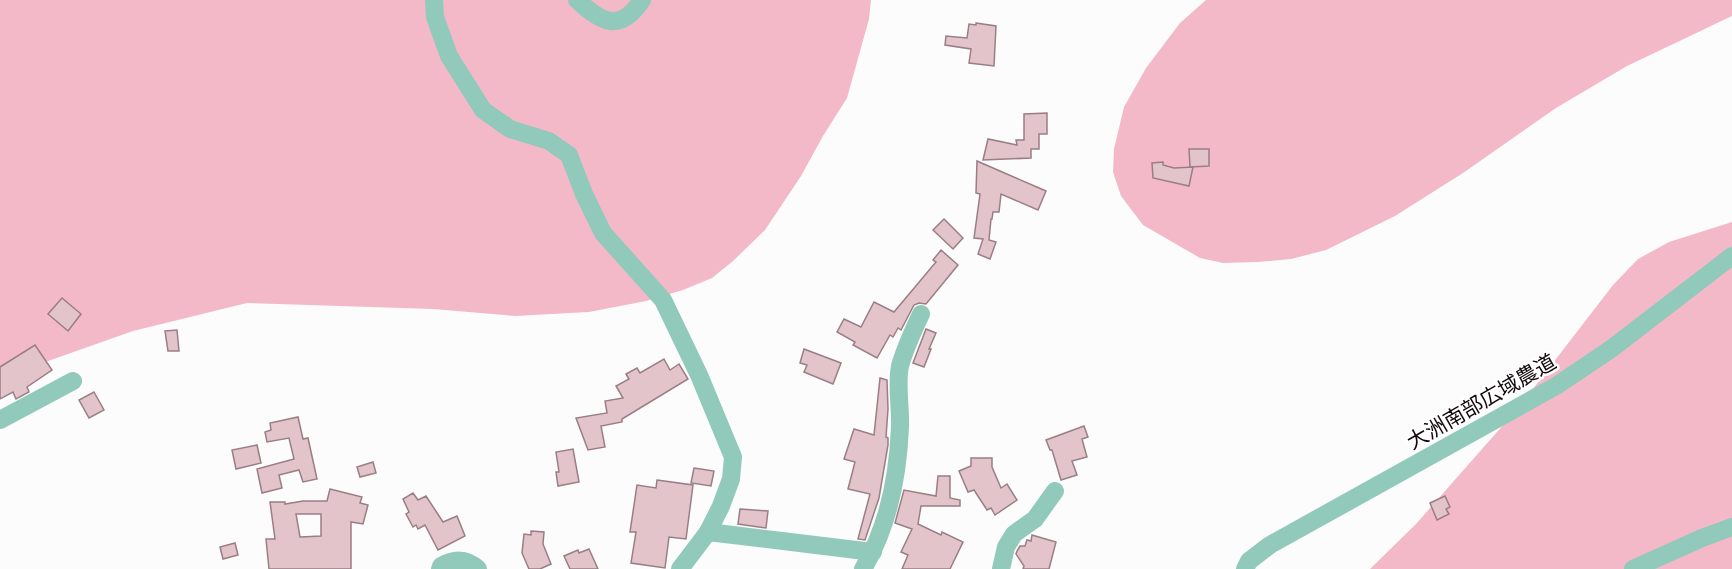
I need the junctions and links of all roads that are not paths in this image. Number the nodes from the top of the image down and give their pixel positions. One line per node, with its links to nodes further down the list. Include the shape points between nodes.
1 (434, 0): 10 (street, via 435,17 449,56 483,110 510,129 549,141 569,155 603,233 663,300 733,457 731,479)
2 (577, 0): 3 (street, via 602,20 619,22 632,14)
3 (642, 0)
4 (1732, 256): 17 (street, 大洲南部広域農道, via 1556,386 1270,545 1249,561)
5 (921, 315): 11 (street, via 900,369 896,471)
6 (73, 381): 7 (street)
7 (0, 420)
8 (1055, 491): 16 (street, via 1035,519 1014,534)
9 (1732, 527): 18 (street)
10 (708, 532): 11 (street); 14 (street)
11 (873, 552): 15 (street)
12 (440, 569): 13 (street, via 450,561 462,559)
13 (478, 569)
14 (680, 569)
15 (862, 569)
16 (1001, 569)
17 (1245, 569)
18 (1633, 569)

